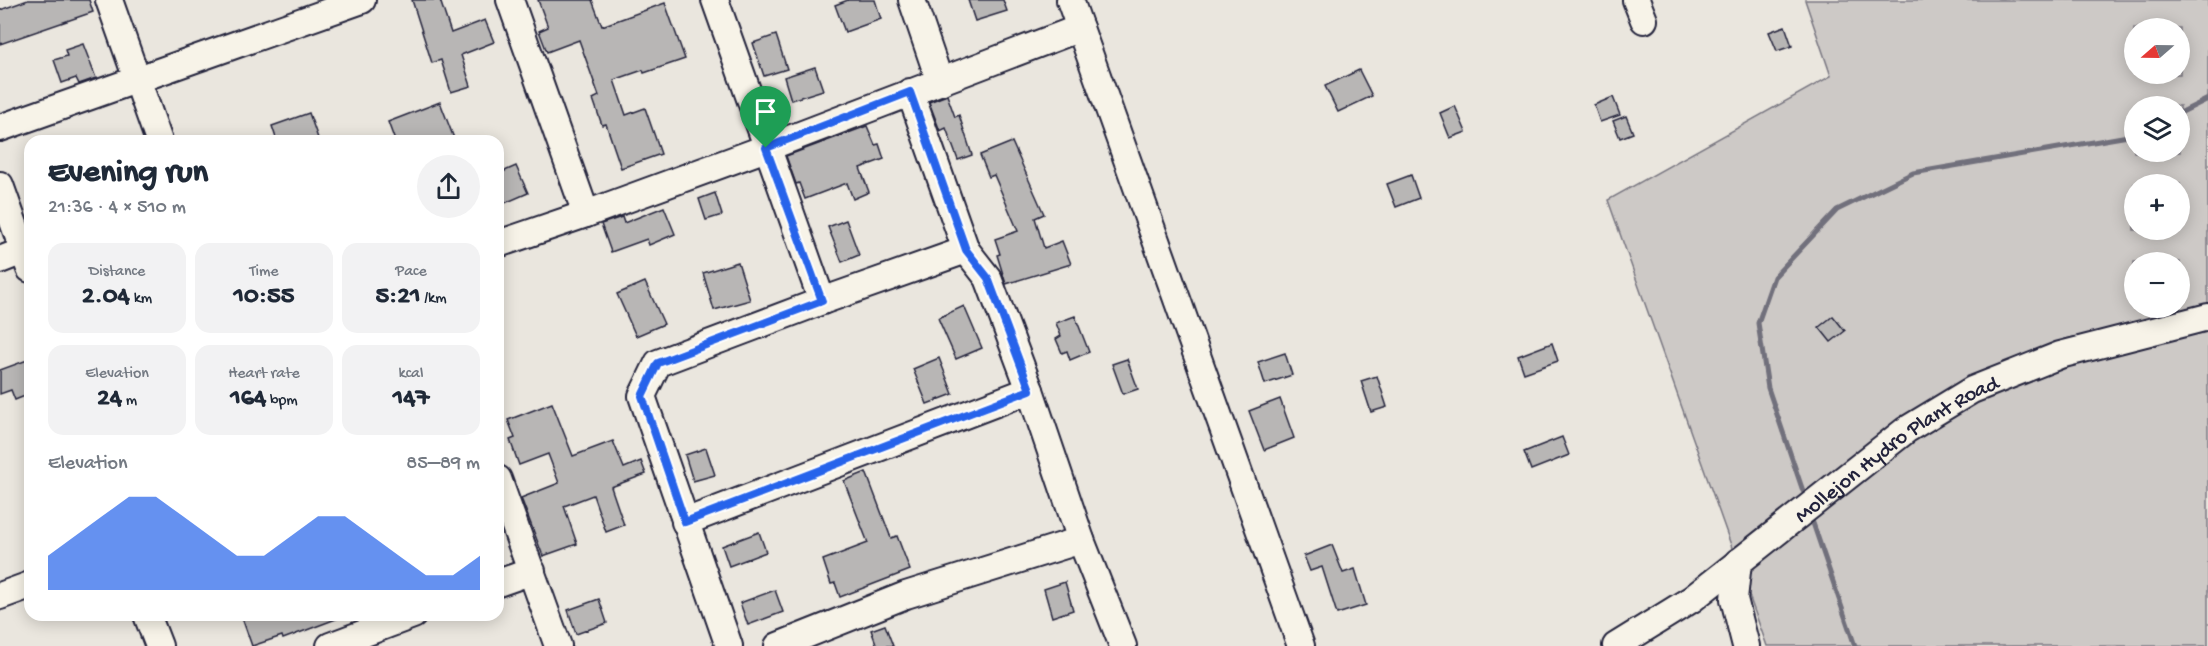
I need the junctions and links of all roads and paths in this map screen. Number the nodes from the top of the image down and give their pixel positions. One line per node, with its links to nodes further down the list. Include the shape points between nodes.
1 (109, 0): 8 (street)
2 (362, 0): 8 (street)
3 (510, 0): 15 (street)
4 (715, 0): 13 (street)
5 (912, 0): 9 (street)
6 (1070, 0): 7 (street)
7 (1080, 28): 9 (street); 38 (street)
8 (137, 79): 11 (street); 12 (street)
9 (940, 82): 10 (street)
10 (910, 92): 13 (street); 17 (street)
11 (0, 128)
12 (157, 135)
13 (766, 148): 15 (street); 19 (street)
14 (0, 185): 18 (street)
15 (586, 214): 16 (street)
16 (504, 241)
17 (966, 250): 19 (street); 21 (street, via 988,278)
18 (18, 260)
19 (822, 301): 23 (street, via 658,363 642,396)
20 (2208, 316): 25 (street, Mollejon Hydro Plant Road, via 2060,355 1972,390 1906,430)
21 (1030, 390): 23 (street); 24 (street)
22 (504, 495): 26 (street)
23 (685, 522): 35 (street)
24 (1081, 540): 36 (street, via 906,595); 37 (street)
25 (1738, 562): 39 (street, Mollejon Hydro Plant Road, via 1692,599); 40 (street, via 1734,599)
26 (532, 571): 27 (street); 34 (street)
27 (504, 582)
28 (24, 587): 29 (street)
29 (0, 596)
30 (149, 621): 32 (street)
31 (397, 621): 33 (street)
32 (159, 646)
33 (330, 646)
34 (558, 646)
35 (729, 646)
36 (778, 646)
37 (1123, 646)
38 (1301, 646)
39 (1616, 646)
40 (1746, 646)

